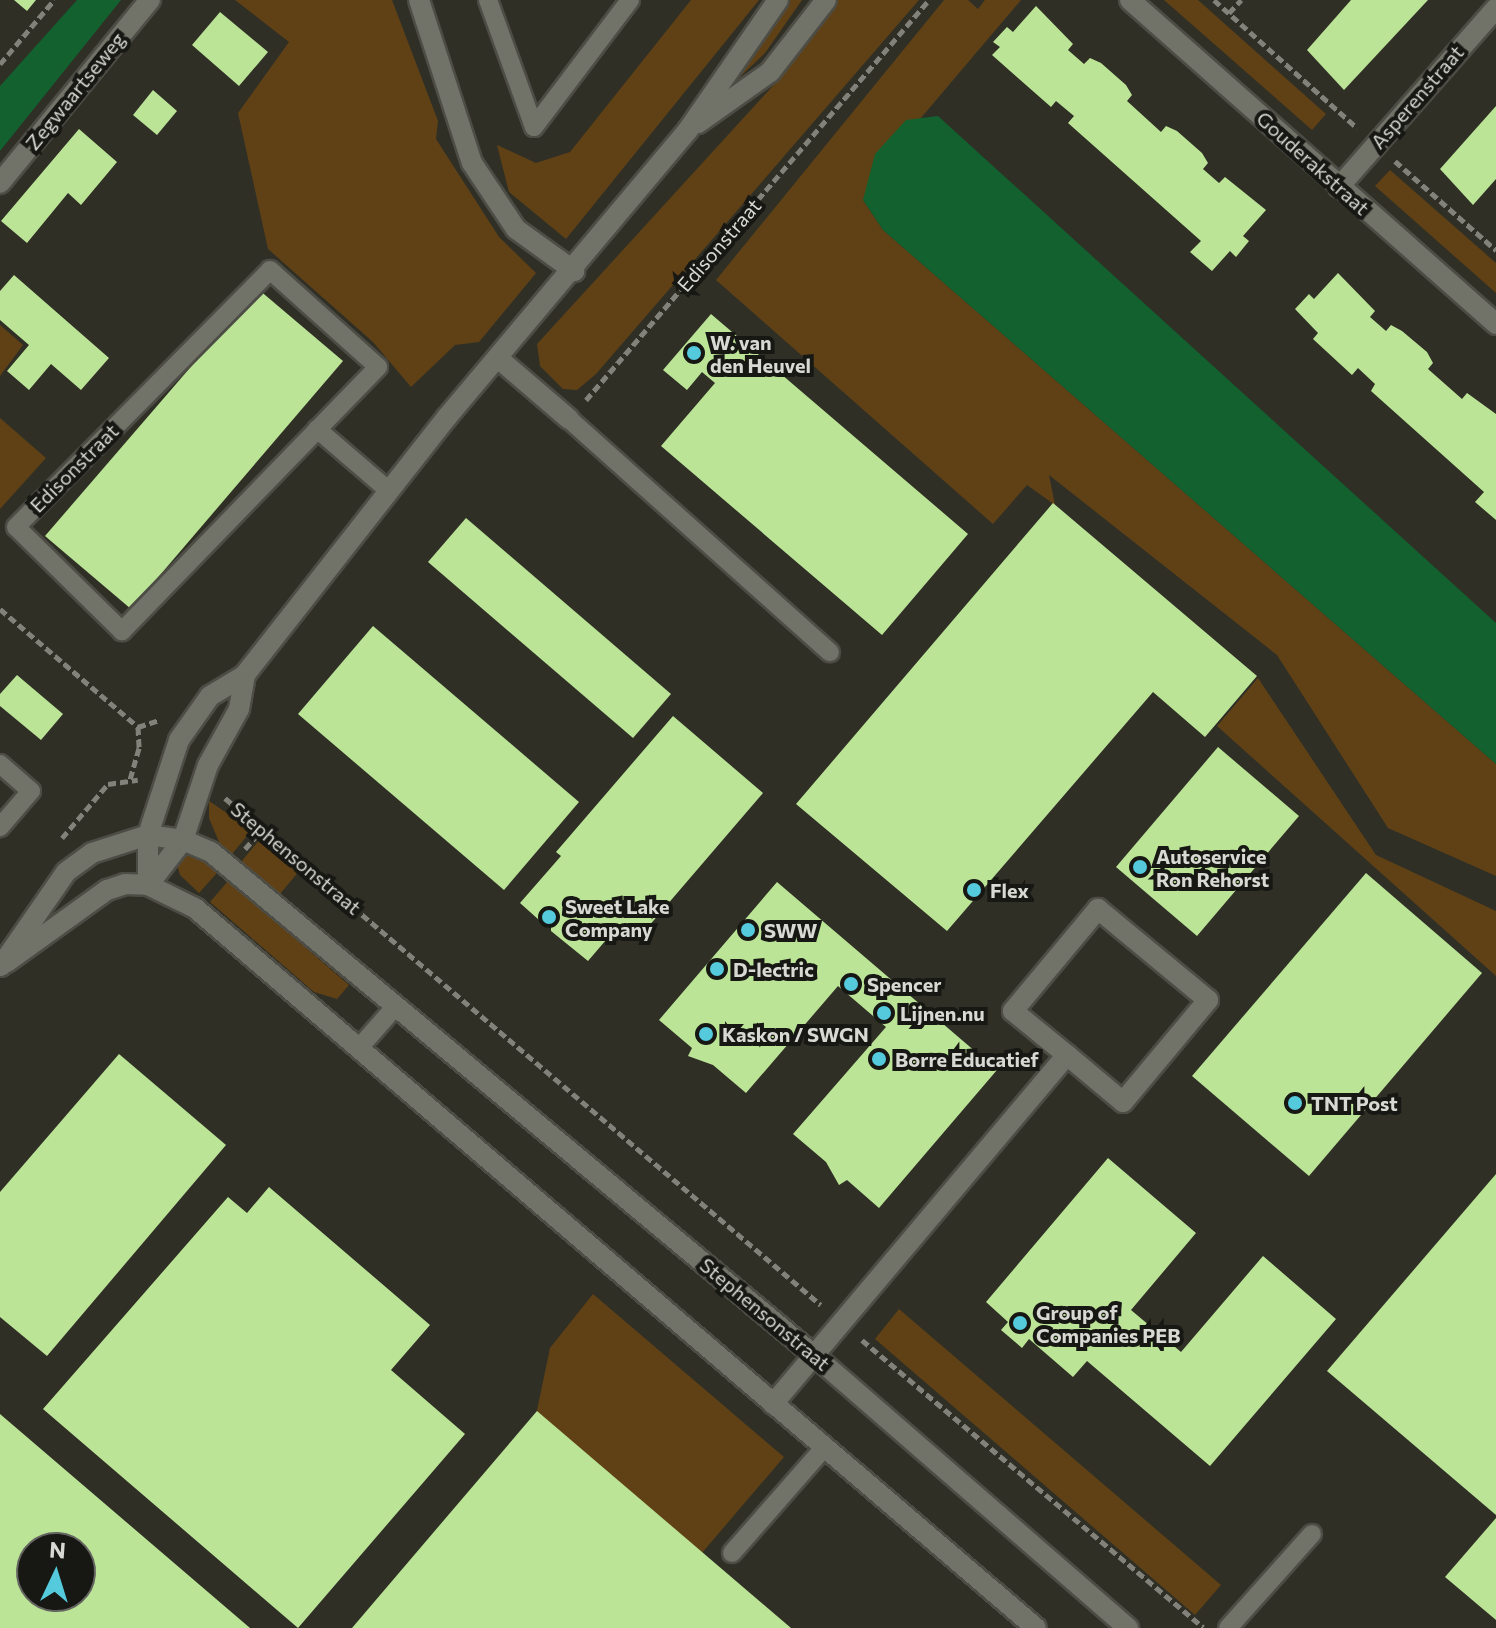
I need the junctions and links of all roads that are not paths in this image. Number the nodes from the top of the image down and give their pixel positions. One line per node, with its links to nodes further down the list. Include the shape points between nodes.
1 (419, 0): 12 (street, via 472,163 516,229)
2 (488, 0): 3 (lane, via 534,127)
3 (630, 0)
4 (778, 0): 9 (street)
5 (826, 0): 9 (street, via 770,72)
6 (1130, 0): 11 (street, Gouderakstraat)
7 (142, 2): 10 (street, Zegwaartseweg)
8 (1496, 8): 11 (street, Asperenstraat)
9 (688, 130): 12 (street)
10 (0, 183)
11 (1339, 187): 13 (street, Gouderakstraat)
12 (574, 271): 14 (street)
13 (1496, 324)
14 (499, 359): 15 (street); 17 (street)
15 (569, 419): 18 (lane)
16 (317, 429): 16 (lane, Edisonstraat, via 378,367 270,270 16,527 122,631); 17 (lane)
17 (388, 490): 19 (street)
18 (830, 652)
19 (245, 675): 22 (street, via 210,696 179,740); 23 (street, via 239,709 208,765)
20 (0, 764): 21 (lane, via 31,791)
21 (0, 827)
22 (148, 835): 23 (street); 24 (street); 25 (street, via 92,853 66,872)
23 (183, 840): 24 (street); 26 (street, Stephensonstraat, via 211,852)
24 (148, 885): 25 (street, via 107,890); 27 (street, via 195,908)
25 (0, 966)
26 (395, 1007): 27 (lane); 29 (street, Stephensonstraat)
27 (359, 1048): 30 (street)
28 (1067, 1055): 28 (street, via 1123,1102 1208,1000 1098,909 1013,1011); 29 (street)
29 (815, 1356): 30 (street); 35 (street, Stephensonstraat)
30 (773, 1404): 31 (street)
31 (824, 1448): 33 (lane); 34 (street)
32 (1312, 1534): 36 (lane)
33 (732, 1553)
34 (1036, 1628)
35 (1128, 1628)
36 (1228, 1628)

